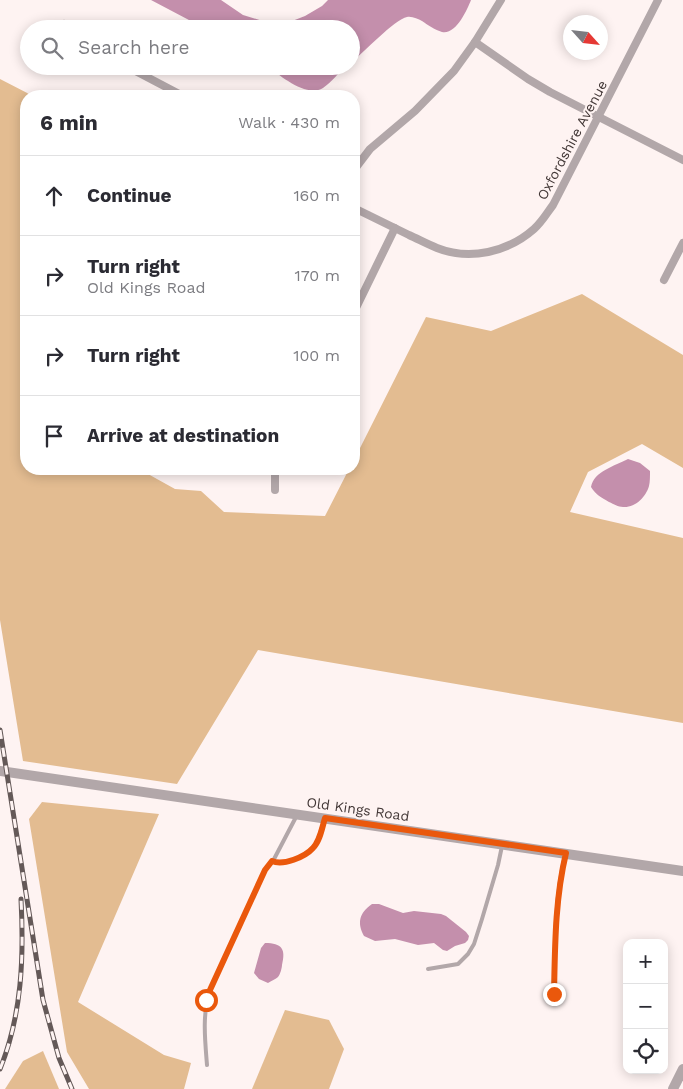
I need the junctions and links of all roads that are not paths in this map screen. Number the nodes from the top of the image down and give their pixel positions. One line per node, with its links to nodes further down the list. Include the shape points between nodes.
1 (501, 0): 3 (street)
2 (658, 0): 6 (street, Oxfordshire Avenue)
3 (475, 42): 6 (street, via 528,79); 8 (street, via 438,88 370,149)
4 (143, 75): 5 (street)
5 (172, 90)
6 (598, 117): 7 (street); 10 (street, Oxfordshire Avenue, via 553,205 544,219 522,238 502,248 468,254 438,249)
7 (683, 160)
8 (360, 162)
9 (360, 211): 10 (street, Oxfordshire Avenue)
10 (395, 228): 13 (street)
11 (683, 243): 12 (street)
12 (664, 280)
13 (360, 300)
14 (275, 475): 15 (street)
15 (275, 490)
16 (0, 771): 17 (street, Old Kings Road)
17 (298, 814): 18 (street, Old Kings Road); 21 (lane)
18 (325, 818): 19 (street, Old Kings Road); 21 (lane, via 312,849 290,861 278,864)
19 (502, 844): 20 (street, Old Kings Road); 23 (lane, via 474,944 458,964)
20 (566, 853): 22 (street, Old Kings Road); 24 (lane, via 556,922)
21 (272, 861): 25 (lane, via 206,1000)
22 (683, 871)
23 (428, 969)
24 (554, 994)
25 (206, 1065)
26 (683, 1069): 27 (street)
27 (673, 1089)

